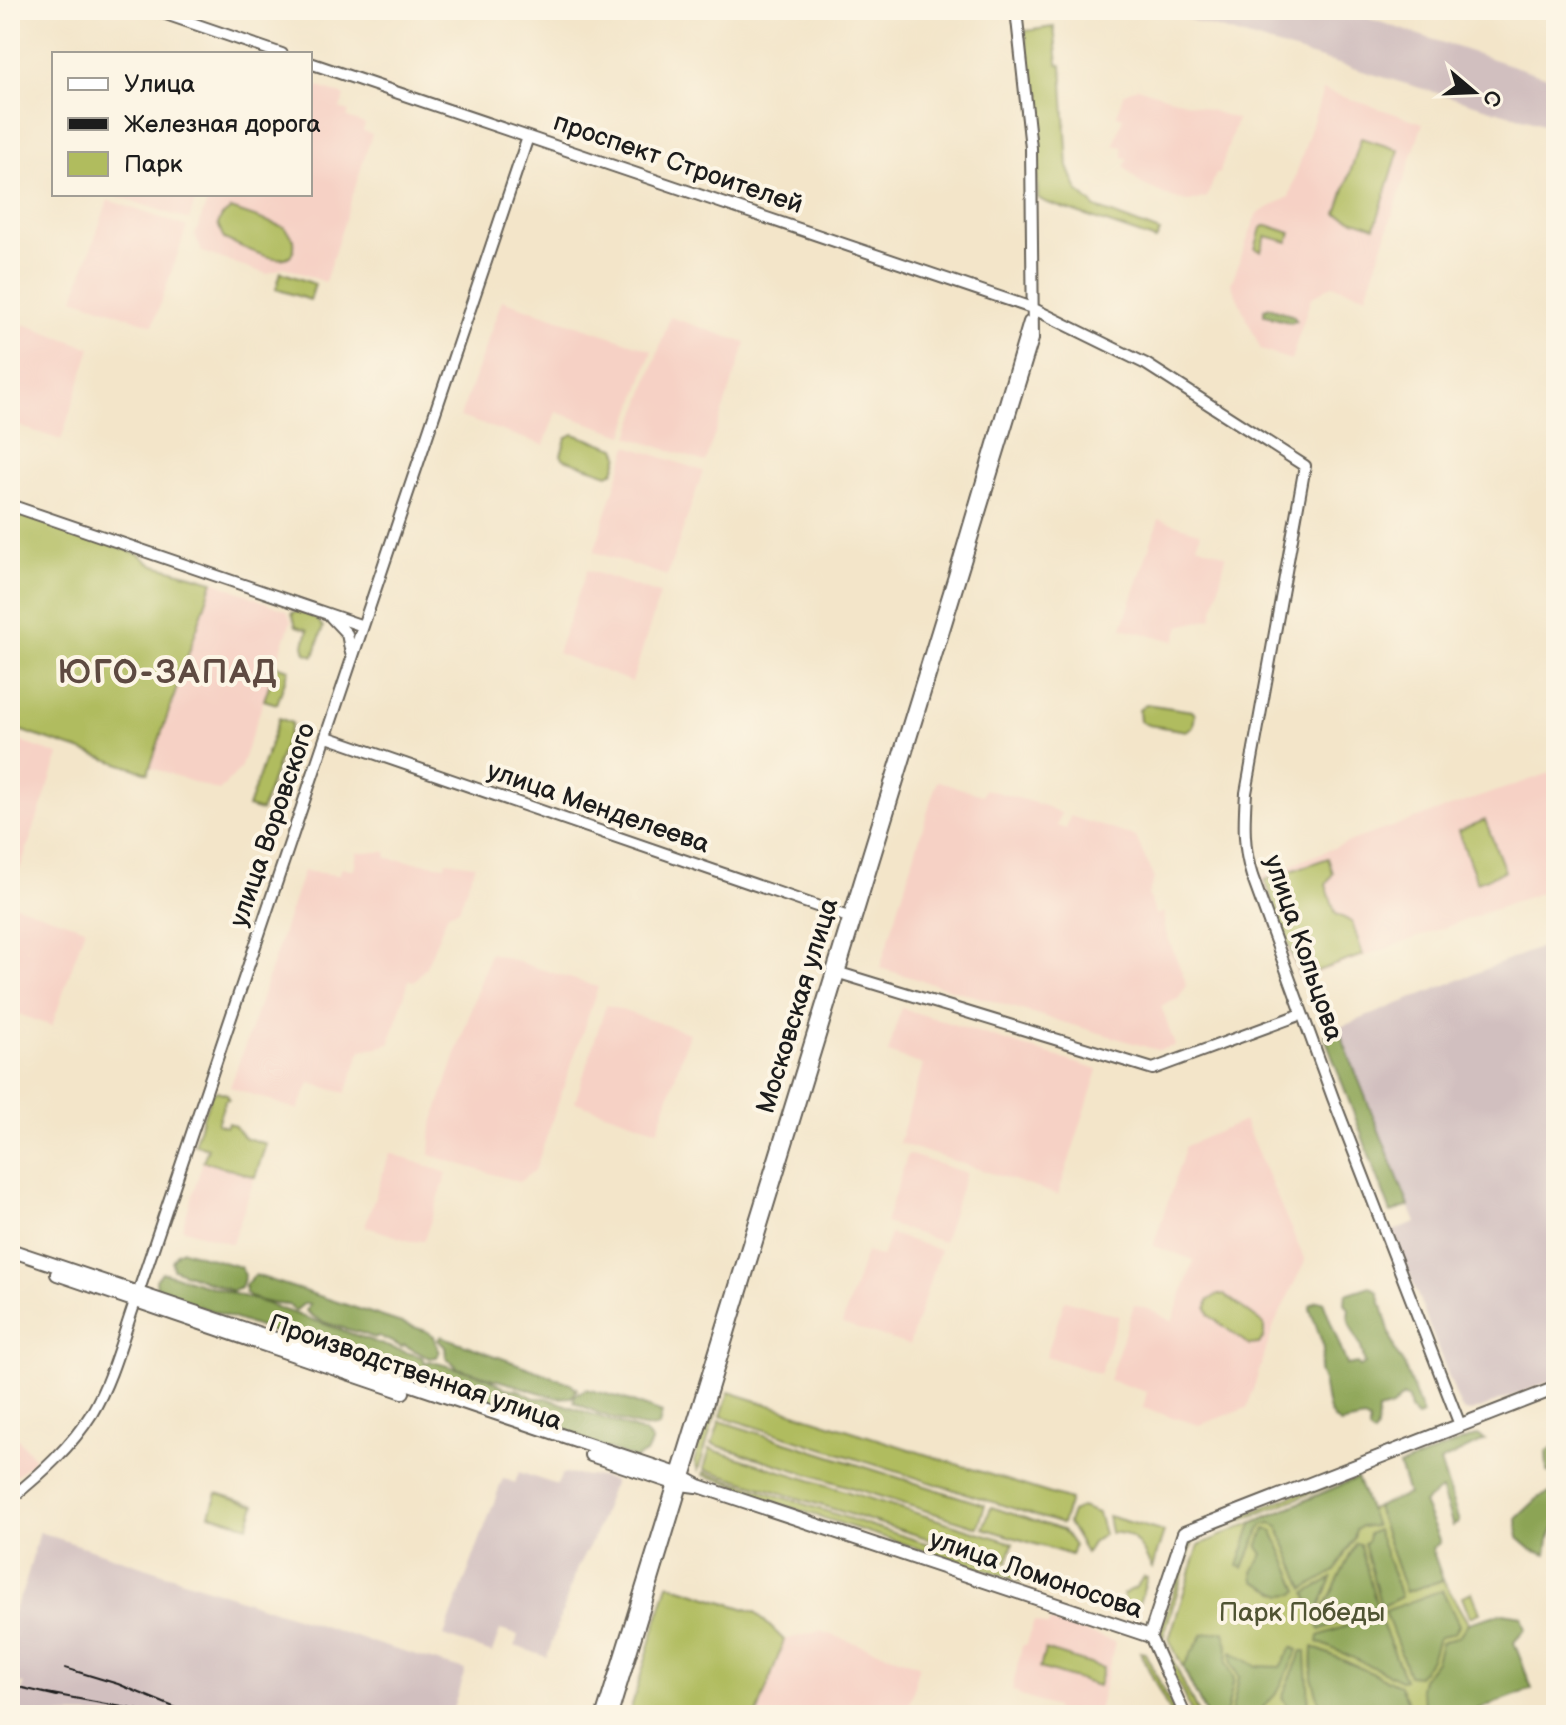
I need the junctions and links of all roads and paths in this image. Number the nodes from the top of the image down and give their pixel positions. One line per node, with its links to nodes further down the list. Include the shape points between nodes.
1 (154, 10): 3 (main road)
2 (1016, 10): 6 (main road, Московская улица, via 1031,148)
3 (276, 52)
4 (312, 64): 5 (main road, проспект Строителей)
5 (528, 137): 6 (main road, проспект Строителей); 10 (main road, улица Воровского)
6 (1032, 308): 7 (main road, проспект Строителей, via 1146,364); 13 (main road, Московская улица)
7 (1305, 466): 15 (main road, улица Кольцова, via 1243,827 1252,876)
8 (10, 505): 9 (main road)
9 (326, 613): 10 (main road); 11 (main road, via 349,638)
10 (363, 626): 11 (main road, улица Воровского)
11 (350, 667): 12 (main road, улица Воровского)
12 (327, 737): 13 (main road, улица Менделеева); 18 (main road, улица Воровского)
13 (852, 918): 14 (main road, Московская улица)
14 (836, 972): 15 (main road, via 1153,1069); 21 (main road, Московская улица)
15 (1302, 1014): 20 (main road, улица Кольцова)
16 (10, 1250): 18 (highway)
17 (10, 1257): 18 (highway)
18 (136, 1297): 21 (highway, Производственная улица); 22 (main road, улица Воровского, via 93,1411 64,1449)
19 (1556, 1388): 20 (highway, улица Ломоносова)
20 (1460, 1425): 23 (highway, улица Ломоносова, via 1184,1533)
21 (679, 1480): 23 (highway, улица Ломоносова); 24 (main road, Московская улица)
22 (10, 1499)
23 (1150, 1636): 25 (main road)
24 (608, 1711)
25 (1185, 1715)

